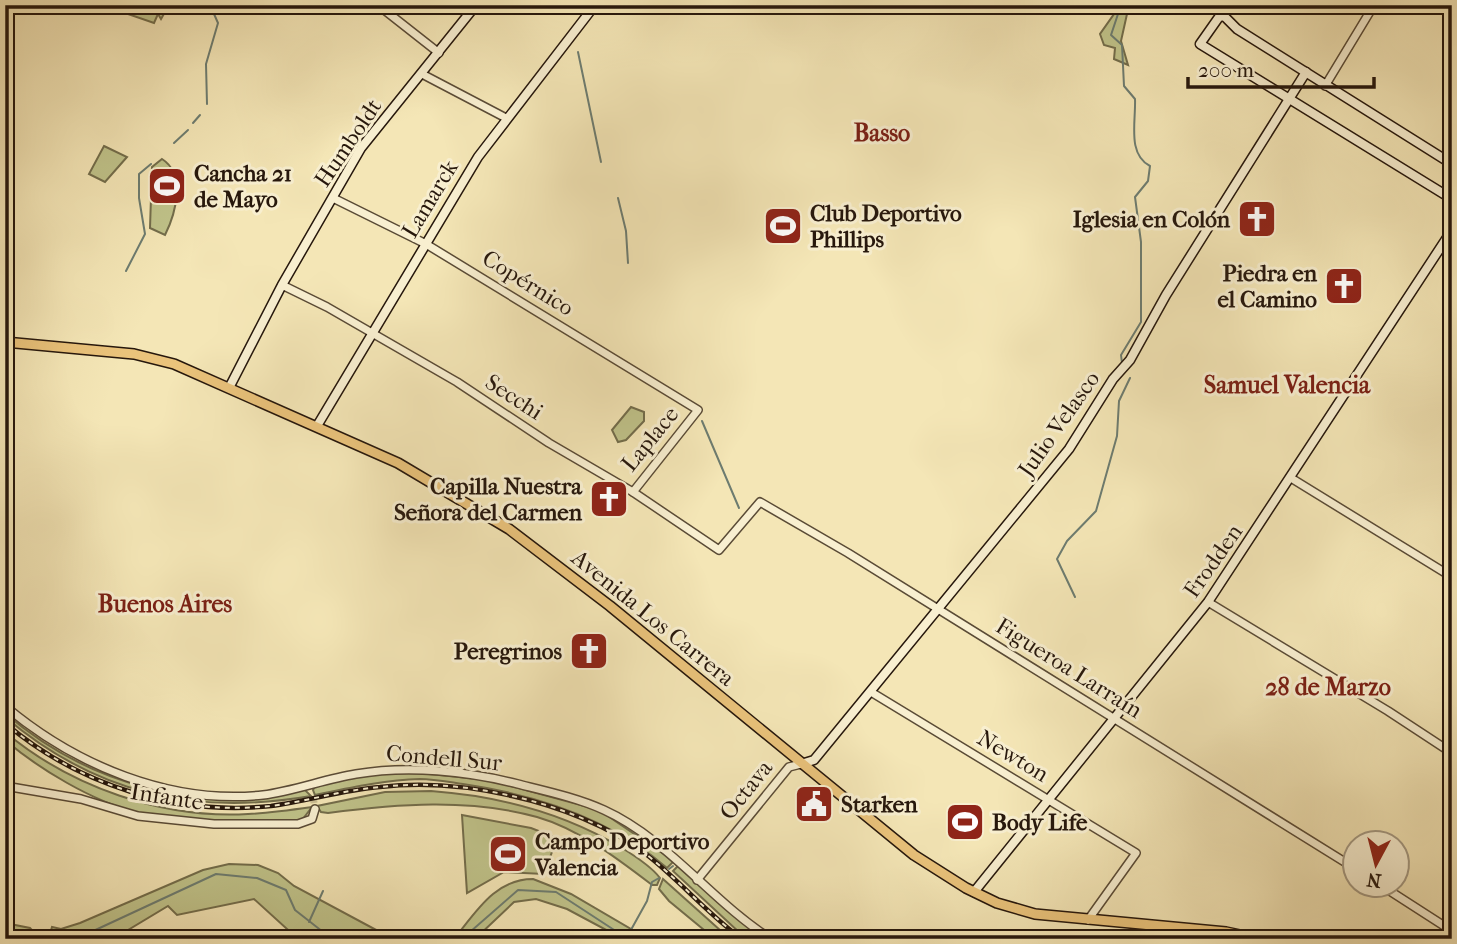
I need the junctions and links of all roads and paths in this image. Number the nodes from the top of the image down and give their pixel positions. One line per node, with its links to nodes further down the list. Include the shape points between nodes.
1 (378, 5): 7 (street)
2 (475, 5): 7 (main road, Humboldt)
3 (595, 5): 12 (main road, Lamarck)
4 (1219, 5): 6 (main road)
5 (1374, 5): 10 (street)
6 (1224, 16): 8 (main road); 11 (main road, via 1200,44)
7 (439, 53): 9 (main road, Humboldt)
8 (1306, 72): 10 (main road); 11 (main road, Julio Velasco)
9 (422, 74): 12 (street); 14 (main road, Humboldt, via 361,148)
10 (1325, 86): 13 (main road)
11 (1290, 97): 15 (main road); 29 (main road, Julio Velasco, via 1069,449)
12 (506, 118): 17 (main road, Lamarck)
13 (1452, 164)
14 (332, 198): 17 (street, Copérnico); 18 (main road, Humboldt)
15 (1452, 200)
16 (1452, 230): 24 (main road, Frodden)
17 (426, 244): 19 (main road, Lamarck); 22 (street, Copérnico)
18 (282, 285): 19 (street, Secchi); 21 (main road, Humboldt)
19 (372, 333): 23 (main road, Lamarck); 25 (street, Secchi)
20 (5, 342): 21 (main road, Avenida Los Carrera, via 155,358)
21 (229, 388): 23 (main road, Avenida Los Carrera)
22 (698, 411): 25 (street, Laplace)
23 (317, 426): 34 (main road, Avenida Los Carrera, via 418,474 509,529)
24 (1291, 478): 27 (street); 28 (main road, Frodden)
25 (633, 492): 26 (street, Secchi, via 719,550)
26 (760, 502): 29 (street, Figueroa Larraín)
27 (1452, 577)
28 (1208, 602): 32 (main road, Frodden); 33 (street)
29 (938, 610): 30 (main road, Julio Velasco); 32 (street, Figueroa Larraín)
30 (871, 692): 34 (main road, Julio Velasco, via 814,760); 38 (street, Newton)
31 (5, 706): 35 (street, Condell Sur, via 66,750 126,778 228,796 265,795)
32 (1114, 718): 38 (main road, Frodden); 40 (street, Figueroa Larraín)
33 (1452, 753)
34 (801, 764): 41 (street, Octava, via 789,767); 42 (main road, Avenida Los Carrera, via 914,855)
35 (310, 785): 37 (street); 41 (street, Condell Sur, via 378,770 481,776 517,784 604,810 653,842)
36 (5, 786): 39 (street, Infante, via 138,816 253,825 305,822 312,819)
37 (313, 796)
38 (1049, 800): 42 (main road, Frodden); 44 (street, Newton, via 1136,853)
39 (315, 809)
40 (1342, 860)
41 (698, 880): 46 (street, Condell Sur)
42 (974, 892): 44 (main road, Avenida Los Carrera, via 1024,911)
43 (1401, 898): 45 (street)
44 (1088, 920): 47 (main road, Avenida Los Carrera)
45 (1452, 931)
46 (771, 939)
47 (1259, 939)

